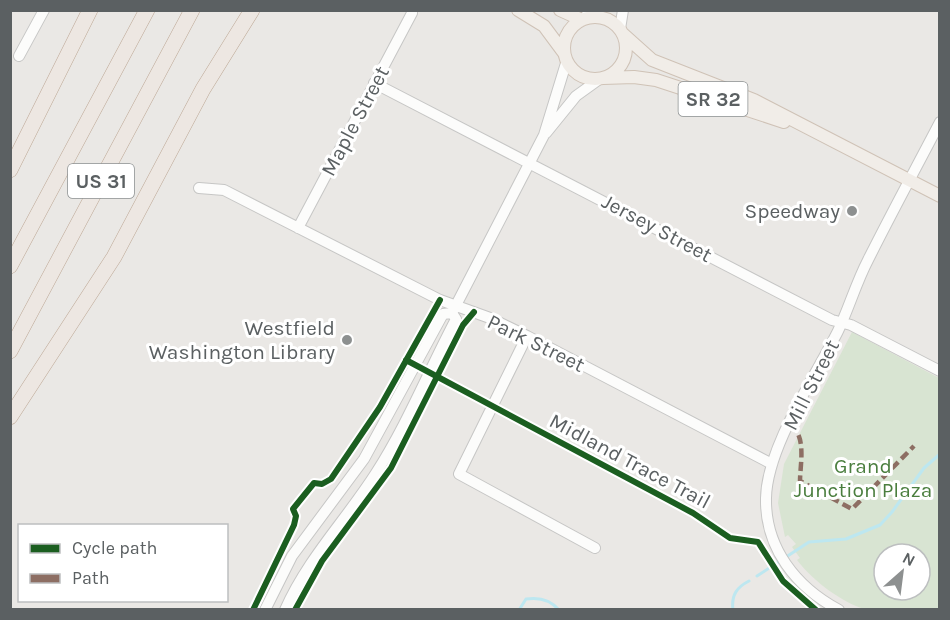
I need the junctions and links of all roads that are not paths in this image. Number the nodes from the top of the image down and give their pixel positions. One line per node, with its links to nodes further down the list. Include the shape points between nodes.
1 (44, 10): 14 (street)
2 (90, 10): 22 (highway)
3 (147, 10): 27 (highway, US 31)
4 (192, 10): 31 (highway, US 31)
5 (242, 10): 13 (highway)
6 (252, 10): 13 (highway)
7 (518, 10): 15 (main road, via 544,26)
8 (560, 10): 11 (main road)
9 (623, 10): 12 (street)
10 (412, 13): 17 (street, Maple Street)
11 (585, 16): 12 (main road, via 606,19); 15 (main road, via 566,37)
12 (621, 32): 16 (main road, via 626,48 623,63); 19 (main road, SR 32, via 652,60 740,94)
13 (225, 52): 33 (highway, via 114,258)
14 (19, 56)
15 (566, 58): 16 (main road, via 583,76); 20 (street)
16 (602, 78): 19 (main road, SR 32, via 656,80); 20 (street, via 576,96)
17 (374, 83): 21 (street, Jersey Street); 26 (street, Maple Street)
18 (939, 122): 23 (street, Mill Street)
19 (820, 134): 23 (main road, SR 32)
20 (544, 135): 21 (street)
21 (530, 163): 28 (street); 29 (street, Jersey Street)
22 (10, 170)
23 (910, 180): 25 (main road, SR 32); 29 (street, Mill Street, via 867,261)
24 (199, 188): 26 (street, Park Street, via 224,190)
25 (939, 196)
26 (297, 228): 28 (street, Park Street)
27 (10, 266)
28 (454, 309): 30 (street, Park Street); 36 (street, via 443,314 364,459 292,556); 37 (street, via 456,319 388,454 310,562)
29 (842, 322): 32 (street, Jersey Street); 34 (street, Mill Street)
30 (527, 336): 34 (street, Park Street); 35 (street, via 459,474)
31 (10, 351)
32 (939, 371)
33 (10, 417)
34 (771, 464): 38 (street, Mill Street, via 766,505 772,537 790,571 813,594)
35 (595, 548)
36 (265, 609)
37 (285, 609)
38 (839, 609)

